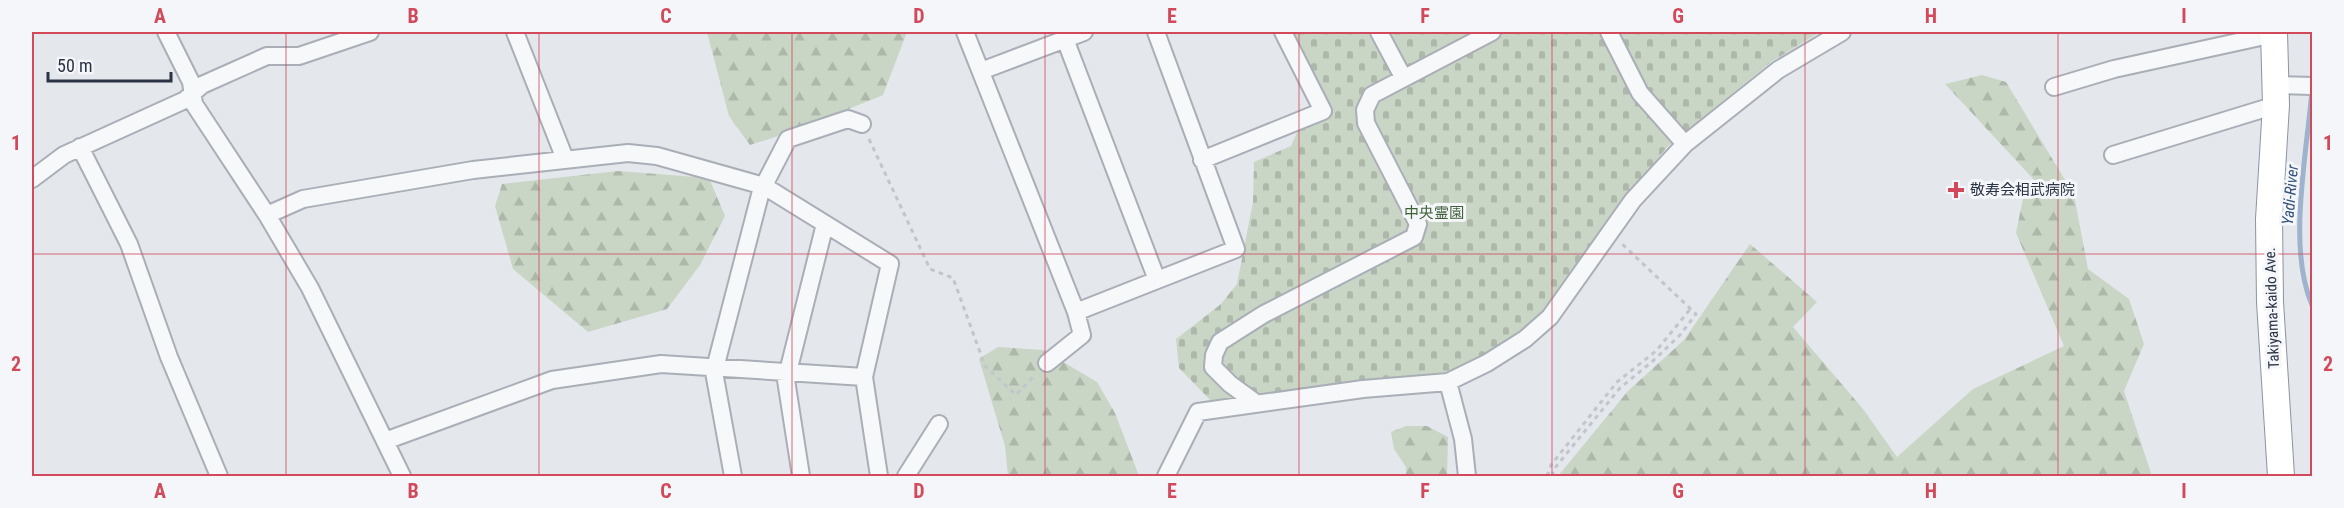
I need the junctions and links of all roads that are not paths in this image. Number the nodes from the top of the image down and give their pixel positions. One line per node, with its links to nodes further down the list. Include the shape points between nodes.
1 (165, 32): 18 (street, via 191,82)
2 (370, 32): 18 (street, via 299,56 267,56)
3 (515, 32): 24 (street)
4 (965, 32): 14 (street)
5 (1084, 32): 13 (street)
6 (1156, 32): 25 (street)
7 (1283, 32): 25 (street, via 1323,111)
8 (1379, 32): 15 (street)
9 (1492, 32): 15 (street)
10 (1609, 32): 21 (street, via 1640,93)
11 (1842, 32): 21 (street, via 1769,77)
12 (2274, 33): 17 (street, via 2114,69); 19 (highway, Takiyama-kaido Ave.)
13 (1065, 39): 14 (street); 30 (street)
14 (981, 71): 31 (street)
15 (1403, 78): 37 (street, via 1372,95 1364,118 1418,224 1414,237 1264,314 1220,342 1213,367)
16 (2313, 86): 19 (street)
17 (2054, 87)
18 (192, 92): 22 (street, via 185,100); 28 (street, via 194,104)
19 (2282, 92): 23 (street); 48 (highway, Takiyama-kaido Ave., via 2269,219)
20 (862, 124): 27 (street, via 848,119 788,139)
21 (1685, 144): 36 (street, via 1633,200 1542,324 1487,363)
22 (80, 147): 26 (street, via 46,166); 40 (street, via 129,244 169,357)
23 (2113, 155)
24 (565, 159): 27 (street, via 628,153 657,156); 28 (street, via 303,199)
25 (1202, 159): 30 (street, via 1236,249)
26 (32, 179)
27 (764, 186): 29 (street); 33 (street)
28 (267, 215): 39 (street, via 310,288)
29 (825, 224): 34 (street); 35 (street, via 890,264)
30 (1157, 280): 31 (street)
31 (1076, 312): 32 (street, via 1082,335)
32 (1047, 363)
33 (716, 367): 34 (street); 39 (street, via 661,364 552,380); 42 (street)
34 (788, 372): 35 (street); 43 (street)
35 (864, 377): 44 (street)
36 (1448, 382): 37 (street); 47 (street, via 1463,439)
37 (1256, 403): 46 (street, via 1195,414)
38 (939, 424): 45 (street)
39 (385, 441): 41 (street)
40 (219, 477)
41 (402, 477)
42 (733, 477)
43 (801, 477)
44 (879, 477)
45 (906, 477)
46 (1166, 477)
47 (1467, 477)
48 (2281, 477)

